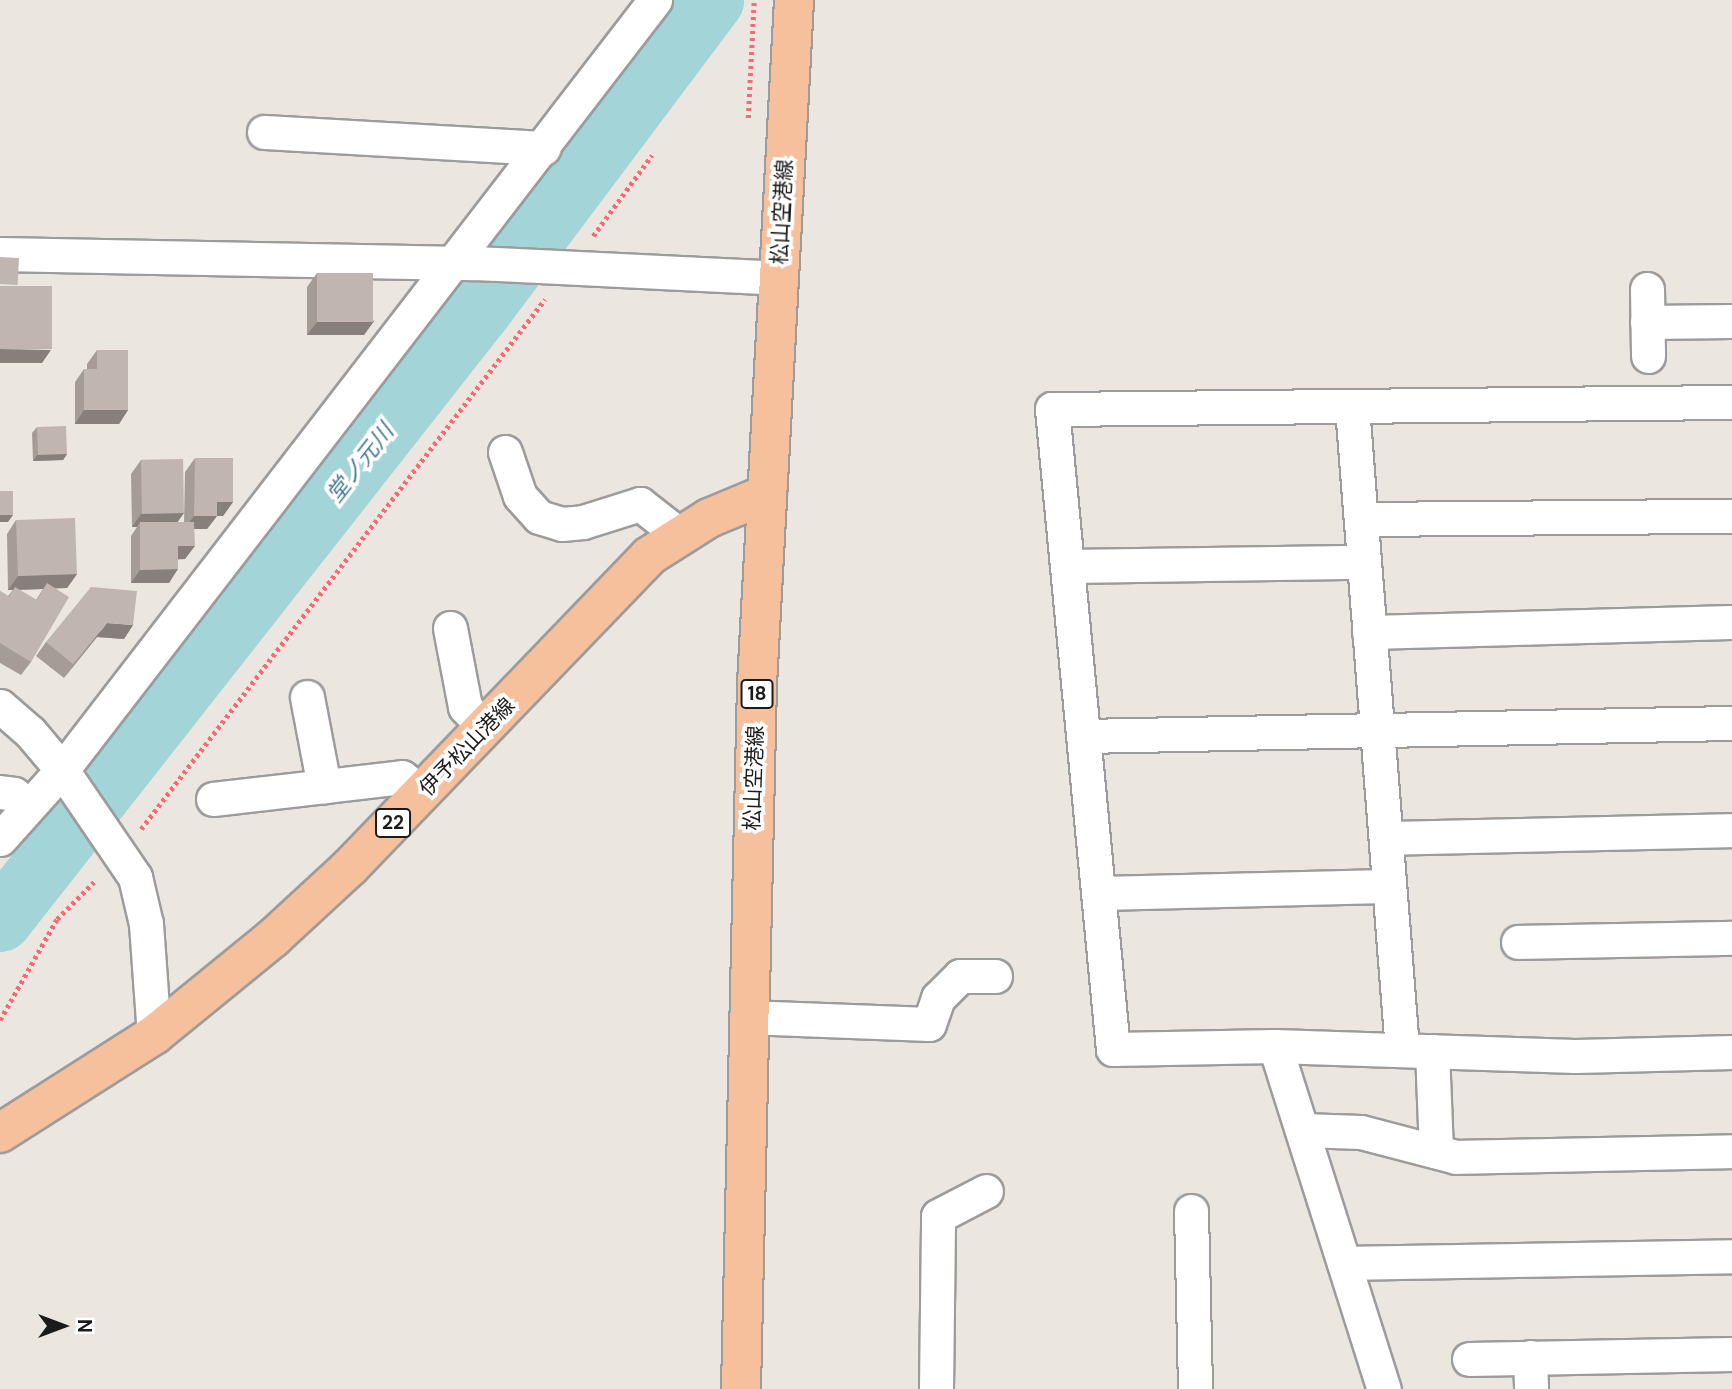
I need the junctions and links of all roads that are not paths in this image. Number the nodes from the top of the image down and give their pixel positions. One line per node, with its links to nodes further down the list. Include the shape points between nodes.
1 (655, 0): 4 (street)
2 (794, 0): 7 (main road, 松山空港線 / 18)
3 (264, 132): 4 (street)
4 (544, 148): 6 (street)
5 (0, 254): 6 (street)
6 (466, 262): 7 (street); 30 (street)
7 (778, 278): 15 (main road, 松山空港線 / 18)
8 (1647, 289): 10 (street)
9 (1732, 321): 10 (street)
10 (1647, 322): 11 (street)
11 (1648, 356)
12 (1732, 402): 13 (street)
13 (1352, 407): 17 (street); 20 (street, via 1052,409)
14 (505, 452): 18 (street, via 520,496 539,517 562,524 583,522 640,504)
15 (767, 494): 18 (main road, 伊予松山港線 / 22, via 709,518); 43 (main road, 松山空港線 / 18)
16 (1732, 516): 17 (street)
17 (1361, 519): 19 (street)
18 (681, 536): 27 (main road, 伊予松山港線 / 22, via 649,556)
19 (1364, 562): 20 (street); 23 (street)
20 (1067, 566): 29 (street)
21 (1732, 622): 23 (street)
22 (450, 628): 27 (street, via 465,707)
23 (1369, 632): 28 (street)
24 (307, 697): 31 (street)
25 (0, 706): 30 (street, via 30,732)
26 (1732, 723): 28 (street)
27 (485, 728): 32 (main road, 伊予松山港線 / 22)
28 (1377, 732): 29 (street); 36 (street)
29 (1083, 736): 39 (street)
30 (64, 774): 33 (street); 44 (street, via 119,849 141,896)
31 (324, 786): 32 (street, via 402,777); 34 (street)
32 (422, 793): 44 (main road, 伊予松山港線 / 22, via 273,938)
33 (14, 798): 37 (street)
34 (213, 799)
35 (1732, 830): 36 (street)
36 (1385, 838): 38 (street)
37 (0, 839)
38 (1389, 886): 39 (street); 46 (street)
39 (1098, 893): 45 (street, via 1113,1049)
40 (1732, 938): 41 (street)
41 (1518, 942)
42 (995, 976): 43 (street, via 960,976 938,998 929,1024)
43 (746, 1017): 59 (main road, 松山空港線 / 18)
44 (154, 1035): 49 (main road, 伊予松山港線 / 22)
45 (1275, 1046): 46 (street); 48 (street)
46 (1417, 1050): 47 (street, via 1575,1056); 50 (street)
47 (1732, 1052)
48 (1302, 1130): 50 (street, via 1361,1132); 55 (street)
49 (0, 1133)
50 (1436, 1151): 51 (street, via 1457,1157)
51 (1732, 1151)
52 (986, 1191): 60 (street, via 938,1216)
53 (1191, 1211): 61 (street)
54 (1732, 1256): 55 (street)
55 (1344, 1263): 62 (street)
56 (1732, 1354): 58 (street)
57 (1469, 1359): 58 (street)
58 (1531, 1373)
59 (741, 1389)
60 (936, 1389)
61 (1195, 1389)
62 (1384, 1389)

